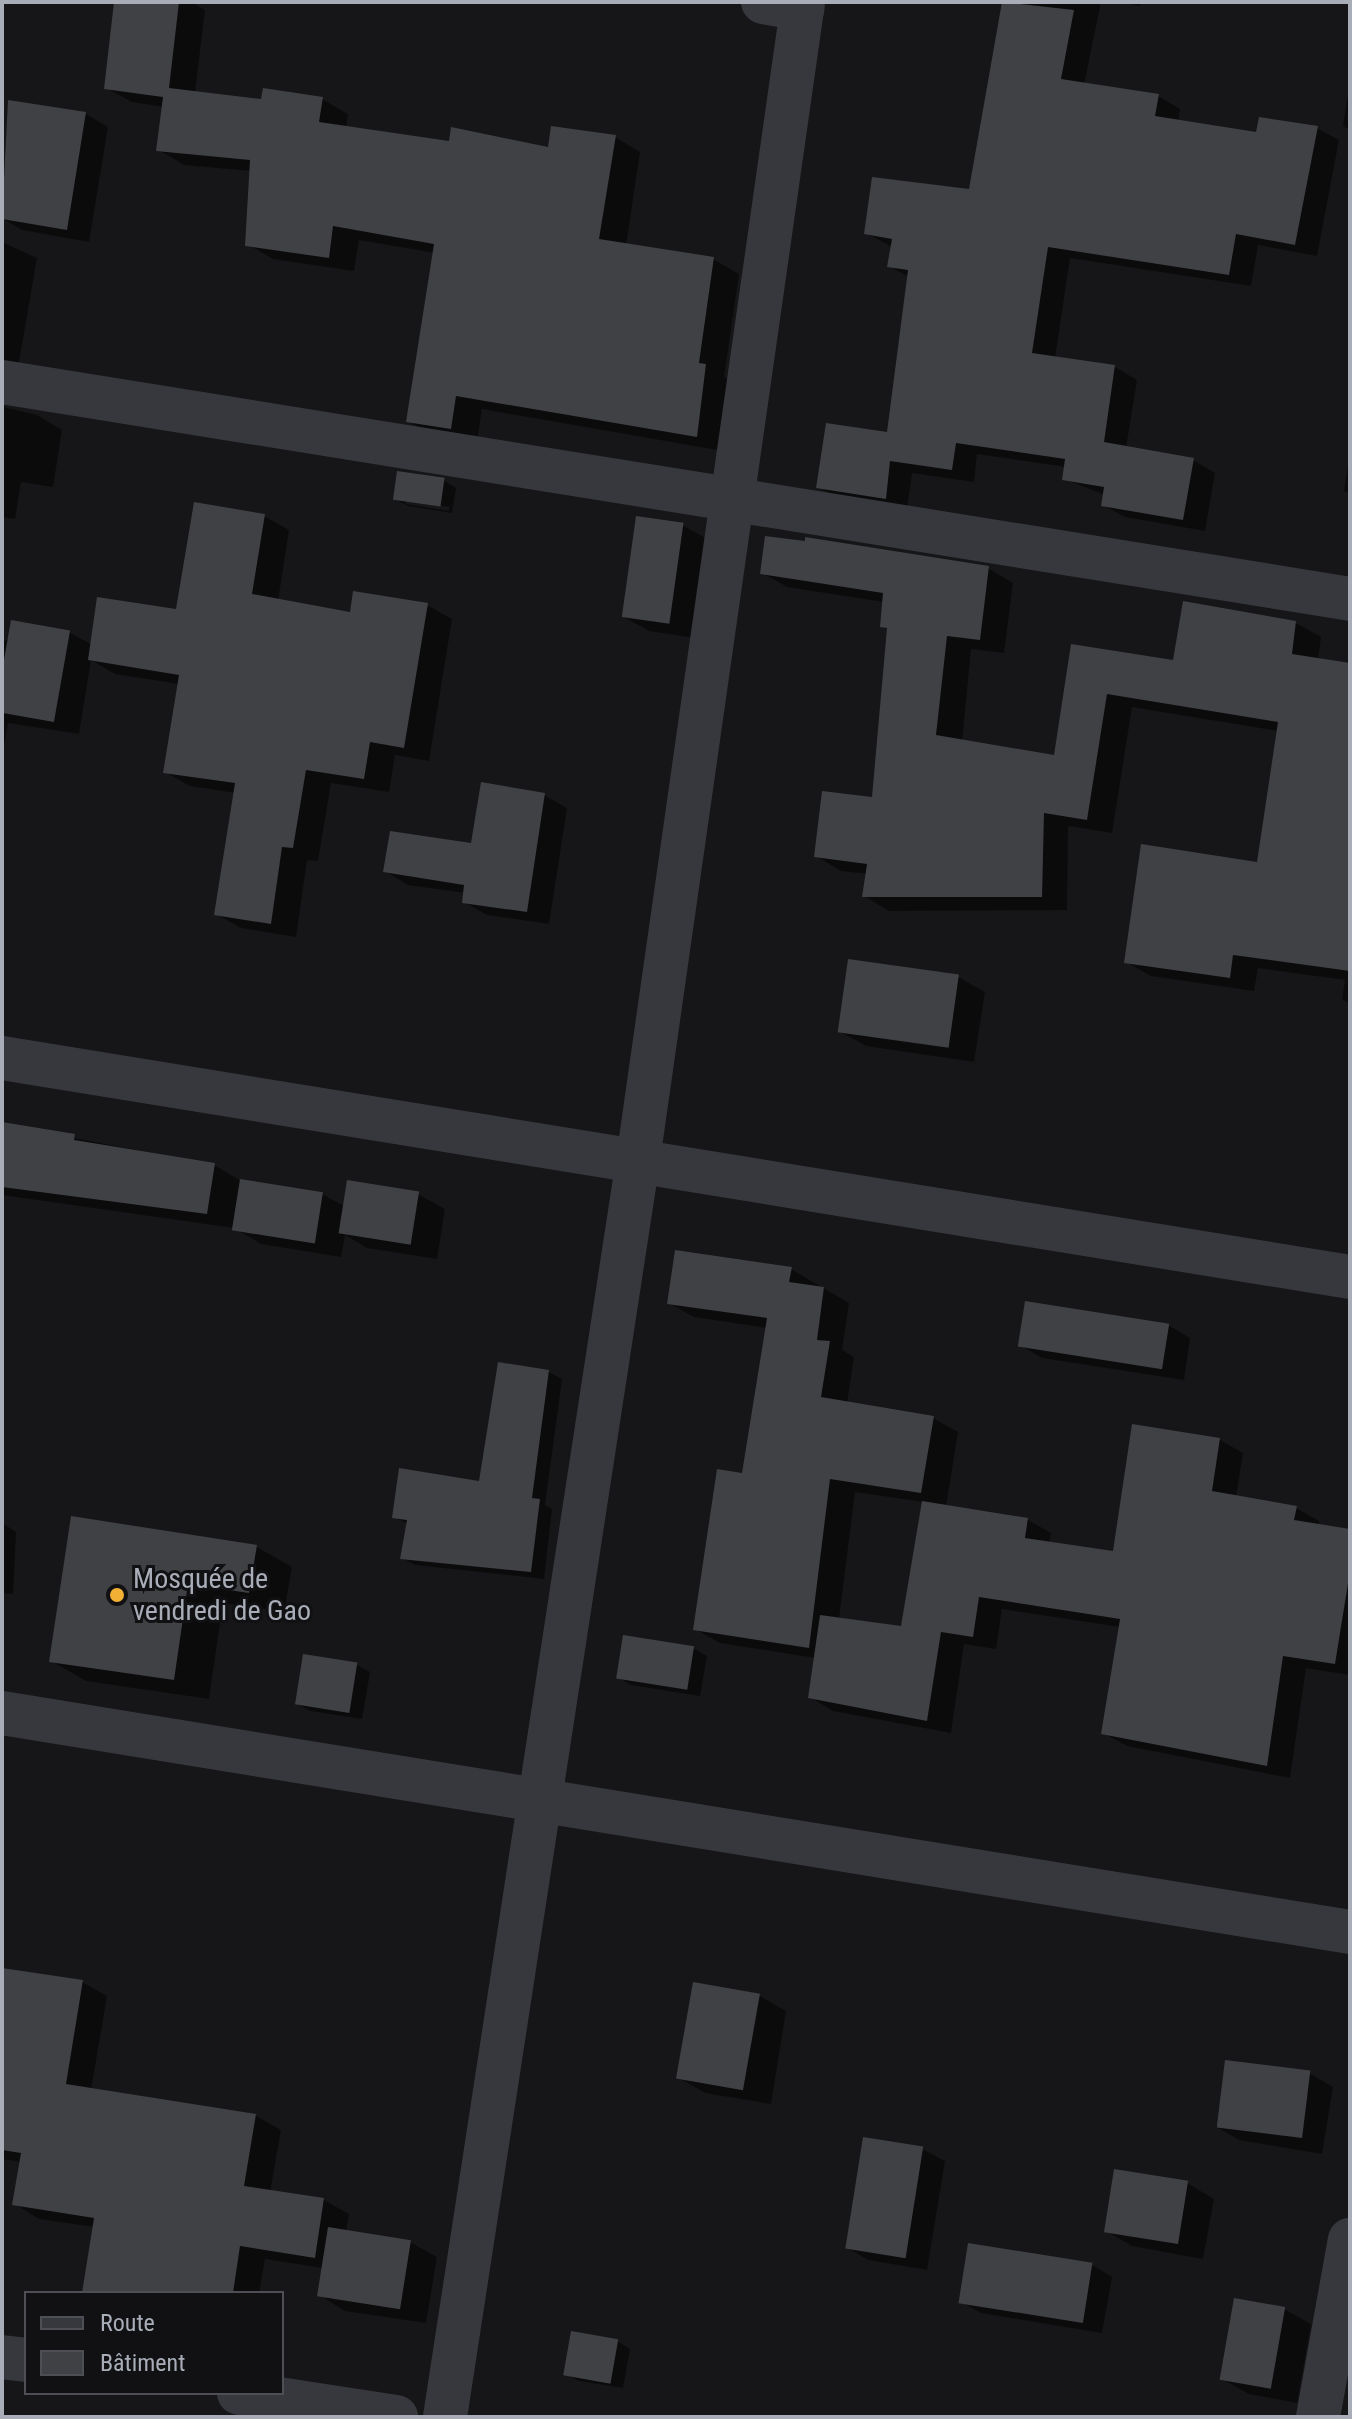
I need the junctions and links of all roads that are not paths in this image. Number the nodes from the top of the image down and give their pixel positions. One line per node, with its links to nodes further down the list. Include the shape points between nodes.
1 (789, 4): 3 (street)
2 (2, 382): 3 (street)
3 (733, 504): 4 (street); 6 (street)
4 (1350, 599)
5 (2, 1058): 6 (street)
6 (638, 1160): 7 (street); 9 (street)
7 (1350, 1277)
8 (2, 1713): 9 (street)
9 (540, 1800): 10 (street); 16 (street)
10 (1350, 1932)
11 (1350, 2240): 17 (street)
12 (2, 2357): 13 (street)
13 (24, 2360)
14 (252, 2395): 15 (street)
15 (396, 2417)
16 (445, 2417)
17 (1318, 2417)

